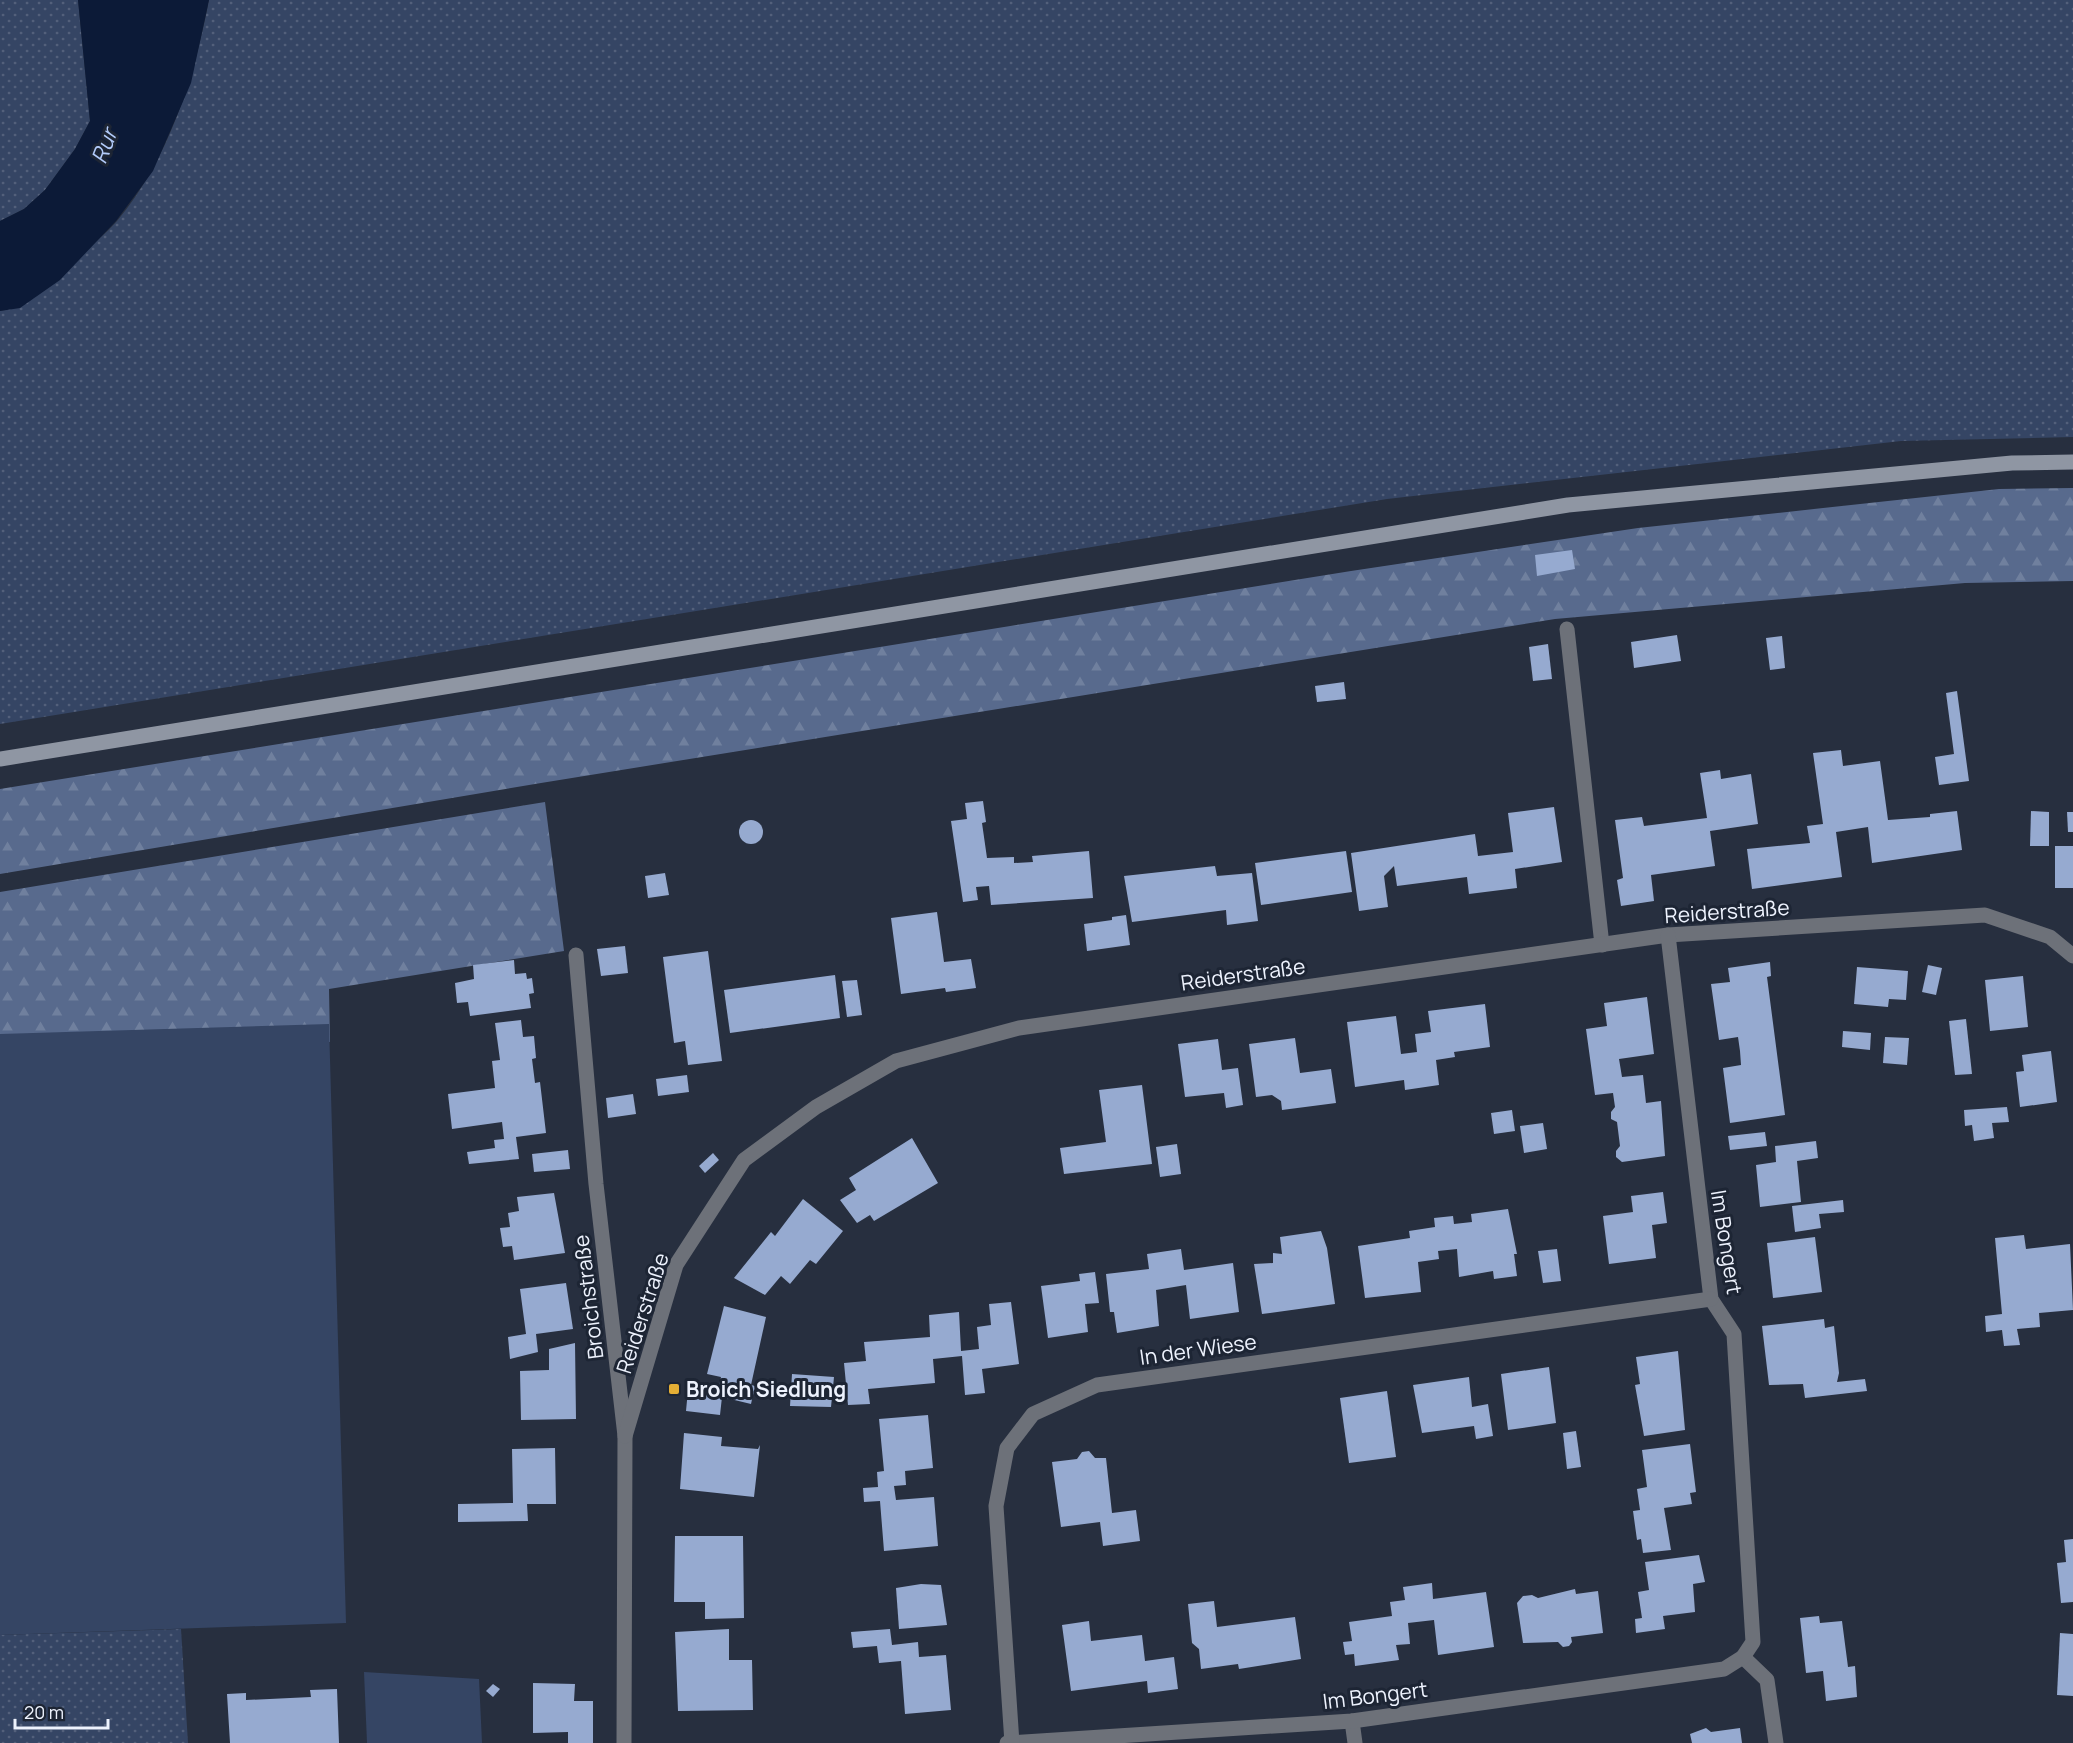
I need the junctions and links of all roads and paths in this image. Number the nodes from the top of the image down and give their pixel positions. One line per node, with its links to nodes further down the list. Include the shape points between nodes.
1 (2073, 462): 3 (main road, via 2012,463 1568,506)
2 (1567, 629): 5 (street)
3 (0, 759)
4 (1668, 935): 5 (street, Reiderstraße); 7 (street, Reiderstraße, via 1985,915 2050,937); 8 (street, Im Bongert)
5 (1602, 945): 9 (street, Reiderstraße, via 1019,1028 896,1061 816,1107 744,1160 676,1265)
6 (576, 955): 9 (street, Broichstraße, via 596,1184)
7 (2073, 956)
8 (1711, 1299): 10 (street, Im Bongert, via 1734,1334 1752,1642); 14 (street, In der Wiese, via 1097,1384 1033,1414 1007,1449 996,1506)
9 (626, 1436): 12 (street, Broichstraße)
10 (1743, 1657): 11 (street, Im Bongert, via 1724,1669); 16 (street, via 1767,1680)
11 (1352, 1721): 14 (street, Im Bongert); 15 (street)
12 (624, 1743)
13 (1007, 1743): 14 (street, Im Bongert)
14 (1012, 1743)
15 (1355, 1743)
16 (1776, 1743)

